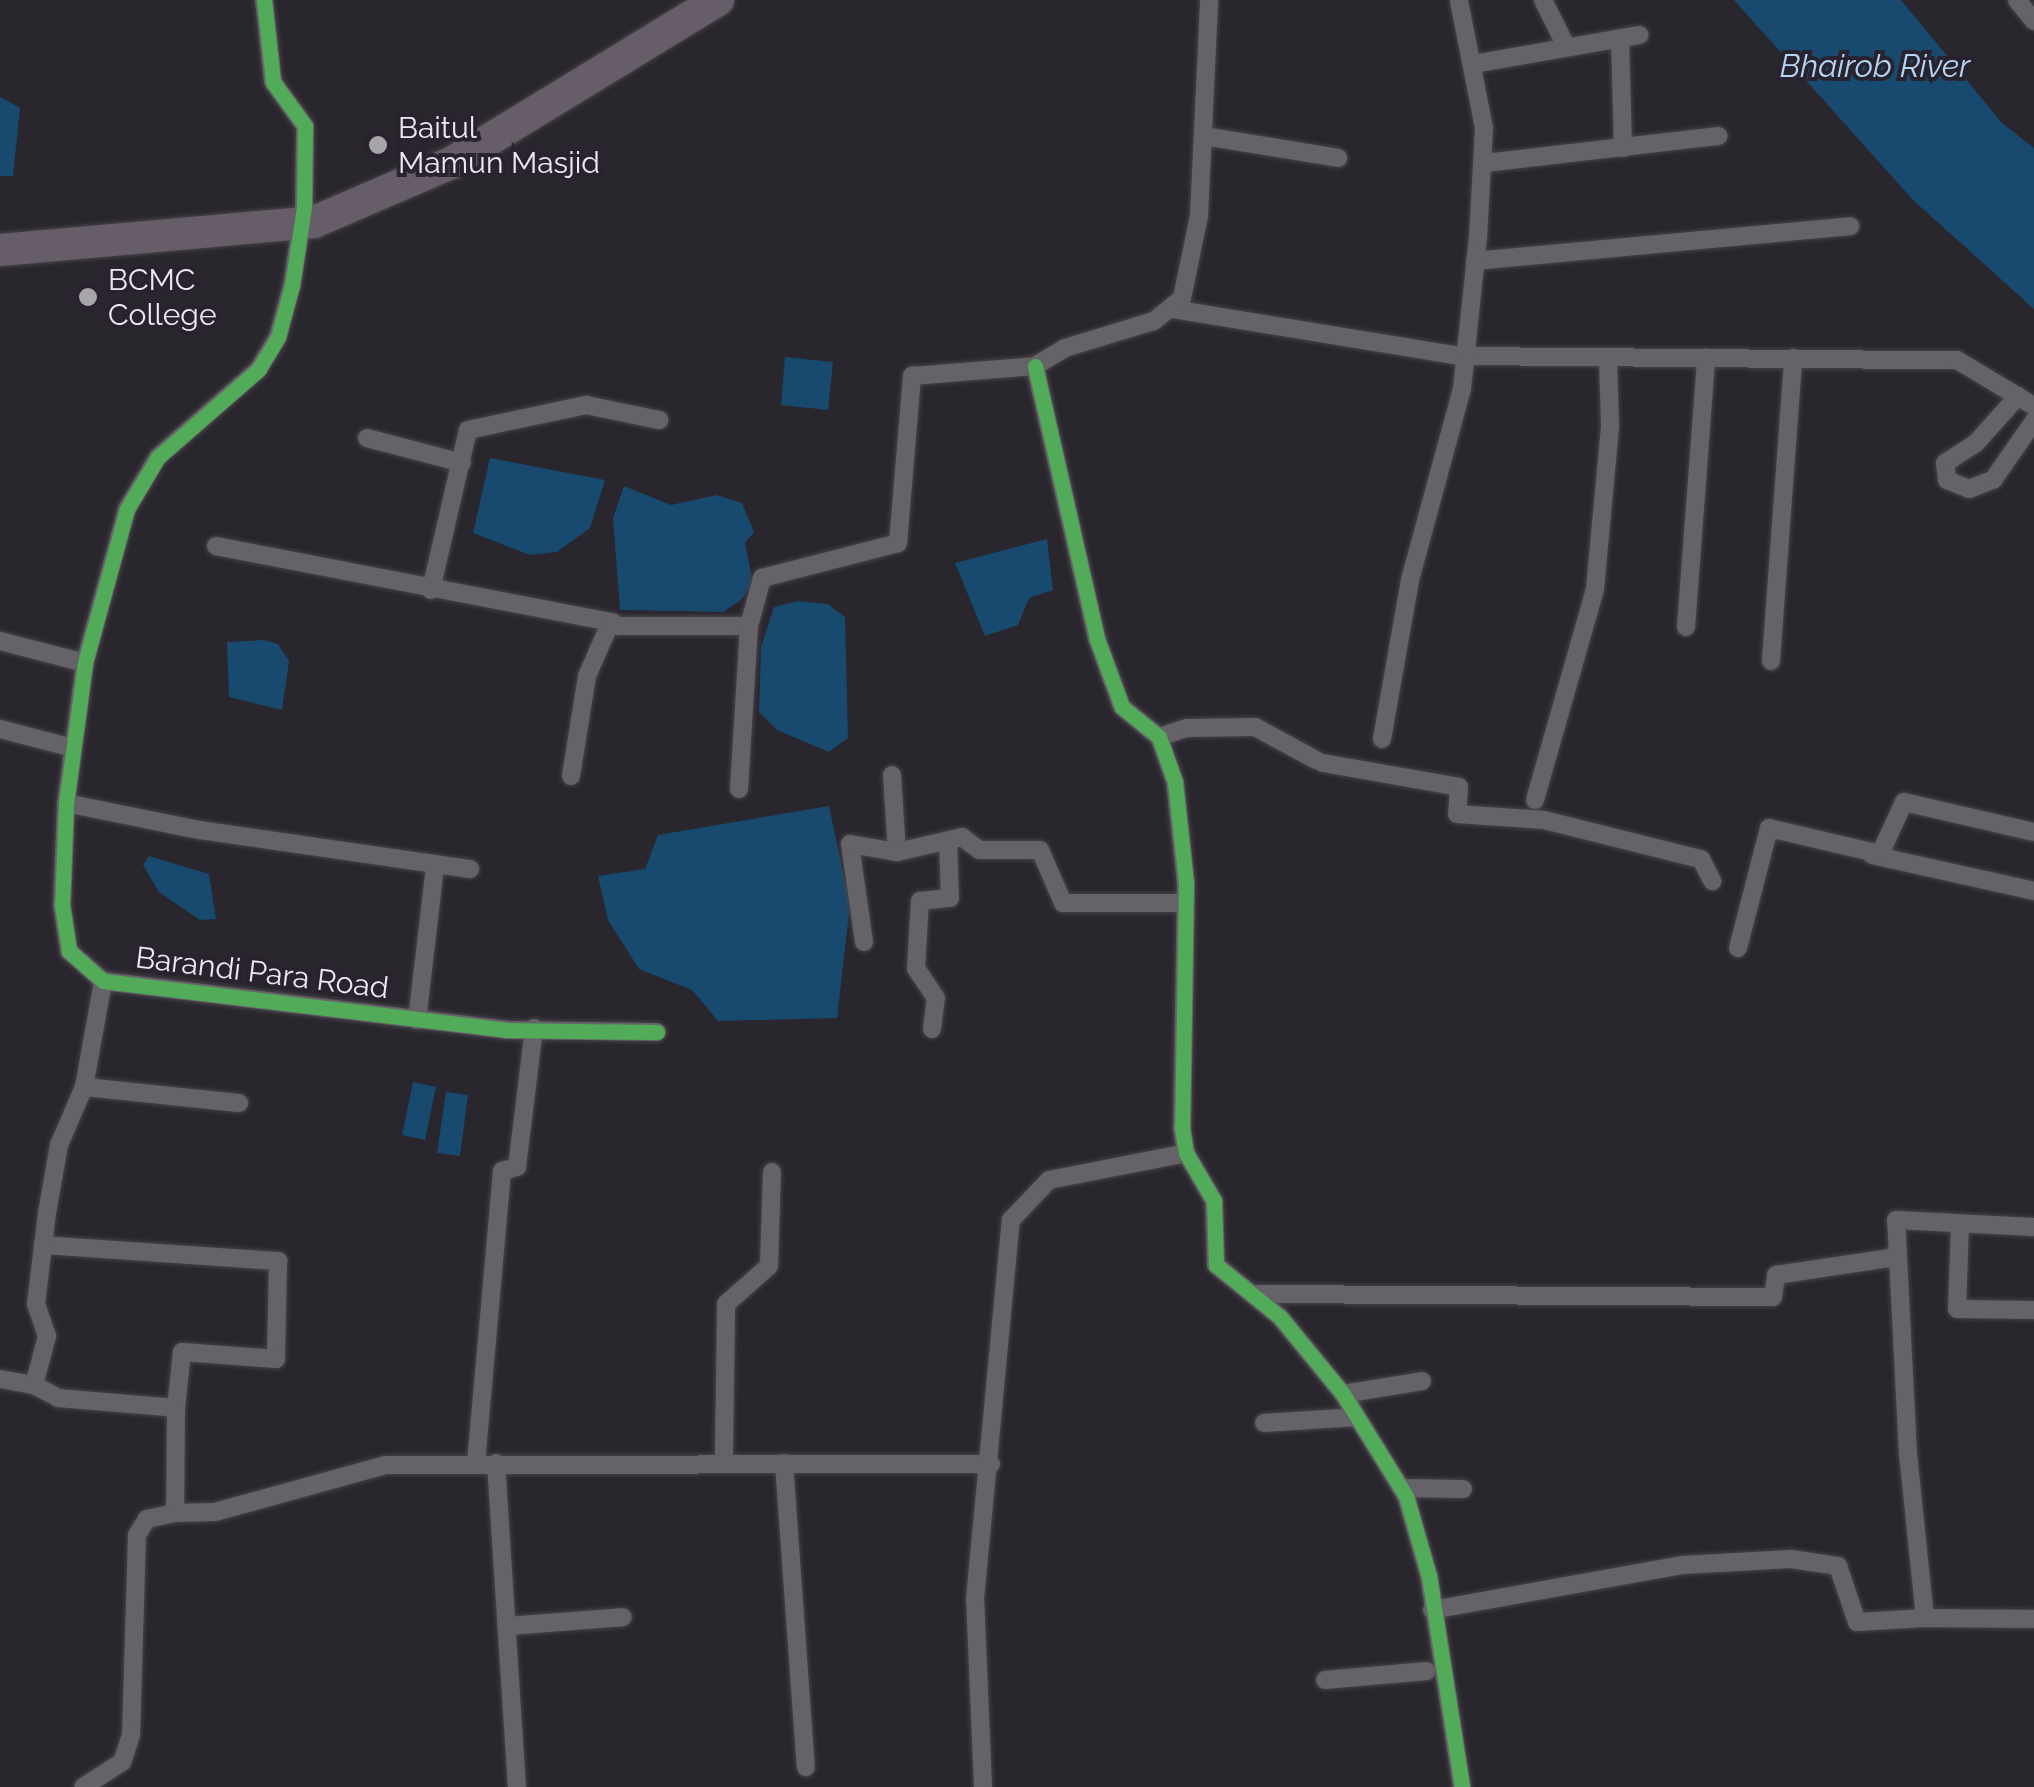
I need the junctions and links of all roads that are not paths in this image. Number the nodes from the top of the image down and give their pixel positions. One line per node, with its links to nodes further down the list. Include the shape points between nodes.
1 (264, 0): 15 (street, Barandi Para Road, via 273,82 305,126)
2 (718, 0): 15 (highway, via 451,162)
3 (1209, 0): 10 (street)
4 (1460, 0): 9 (street)
5 (1544, 0): 8 (street)
6 (2017, 0): 7 (street)
7 (2034, 21)
8 (1566, 46): 9 (street); 12 (street, via 1630,36)
9 (1473, 64): 14 (street)
10 (1204, 136): 13 (street); 19 (street, via 1188,284)
11 (1718, 136): 12 (street)
12 (1623, 148): 14 (street)
13 (1338, 158)
14 (1485, 163): 18 (street)
15 (302, 224): 17 (highway); 37 (street, Barandi Para Road, via 278,337 259,369 140,481)
16 (1850, 226): 18 (street)
17 (0, 250)
18 (1475, 261): 20 (street)
19 (1173, 309): 20 (street); 24 (street)
20 (1461, 356): 23 (street); 40 (street, via 1462,390 1410,580)
21 (1706, 358): 22 (street); 23 (street); 34 (street)
22 (1793, 358): 25 (street, via 1957,360); 36 (street)
23 (1608, 359): 45 (street, via 1610,426 1595,589)
24 (1035, 366): 33 (street, via 912,376 898,542 766,574); 39 (street, via 1097,640 1122,707)
25 (2026, 401): 27 (street, via 1945,463 1947,480 1969,489 1993,480)
26 (659, 420): 29 (street, via 586,405 489,422 468,430)
27 (2034, 421)
28 (367, 438): 29 (street)
29 (462, 463): 31 (street)
30 (216, 546): 31 (street)
31 (431, 590): 32 (street)
32 (614, 623): 33 (street); 43 (street, via 588,676)
33 (749, 626): 44 (street)
34 (1686, 627)
35 (0, 641): 37 (street)
36 (1772, 660)
37 (85, 664): 41 (street, Barandi Para Road)
38 (0, 729): 41 (street)
39 (1159, 737): 53 (street, via 1187,728 1255,727 1319,761 1459,787 1456,814 1544,820 1700,860); 55 (street, via 1175,782)
40 (1382, 739)
41 (74, 748): 46 (street, Barandi Para Road)
42 (892, 775): 49 (street)
43 (571, 776)
44 (739, 790)
45 (1535, 800)
46 (66, 803): 51 (street); 58 (street, Barandi Para Road, via 62,906 69,951)
47 (2034, 832): 50 (street, via 1904,802 1882,851)
48 (948, 840): 49 (street); 55 (street, via 962,838 979,850 1040,850 1062,903); 61 (street, via 950,898 920,901 916,968 936,998)
49 (897, 852): 56 (street, via 850,844)
50 (1872, 855): 54 (street); 57 (street, via 1769,828)
51 (436, 867): 52 (street); 59 (street)
52 (470, 869)
53 (1712, 881)
54 (2034, 892)
55 (1185, 903): 65 (street)
56 (864, 942)
57 (1738, 948)
58 (103, 981): 59 (street, Barandi Para Road); 63 (street)
59 (417, 1020): 60 (street, Barandi Para Road)
60 (534, 1028): 62 (street, Barandi Para Road); 81 (street, via 517,1168 502,1171)
61 (932, 1029)
62 (657, 1032)
63 (84, 1086): 64 (street); 69 (street, via 59,1145)
64 (239, 1103)
65 (1186, 1152): 71 (street, via 1214,1201 1218,1270); 84 (street, via 1057,1178 1015,1212)
66 (772, 1172): 80 (street, via 769,1266 726,1304)
67 (1960, 1224): 68 (street); 70 (street, via 1896,1220); 72 (street, via 1957,1309)
68 (2034, 1227)
69 (44, 1245): 75 (street, via 36,1304 47,1336); 77 (street, via 278,1261 276,1359 182,1352)
70 (1896, 1258): 71 (street, via 1776,1274 1773,1297); 90 (street)
71 (1256, 1294): 76 (street)
72 (2034, 1310)
73 (0, 1379): 75 (street)
74 (1422, 1381): 76 (street)
75 (34, 1385): 77 (street, via 58,1398)
76 (1343, 1394): 78 (street)
77 (176, 1408): 87 (street)
78 (1357, 1417): 79 (street); 85 (street)
79 (1264, 1422)
80 (724, 1453)
81 (476, 1463): 82 (street); 87 (street, via 386,1465 215,1512)
82 (496, 1463): 83 (street); 92 (street)
83 (784, 1463): 84 (street); 95 (street)
84 (990, 1464): 98 (street, via 975,1599)
85 (1401, 1488): 86 (street); 88 (street, via 1429,1576)
86 (1463, 1489)
87 (175, 1512): 96 (street, via 147,1519 138,1535 131,1735 122,1762)
88 (1432, 1610): 90 (street, via 1683,1566 1791,1560 1838,1566 1857,1622); 99 (street)
89 (623, 1617): 92 (street)
90 (1926, 1618): 91 (street)
91 (2034, 1619)
92 (508, 1626): 97 (street)
93 (1427, 1671): 94 (street)
94 (1324, 1680)
95 (806, 1768)
96 (83, 1787)
97 (517, 1787)
98 (984, 1787)
99 (1462, 1787)

